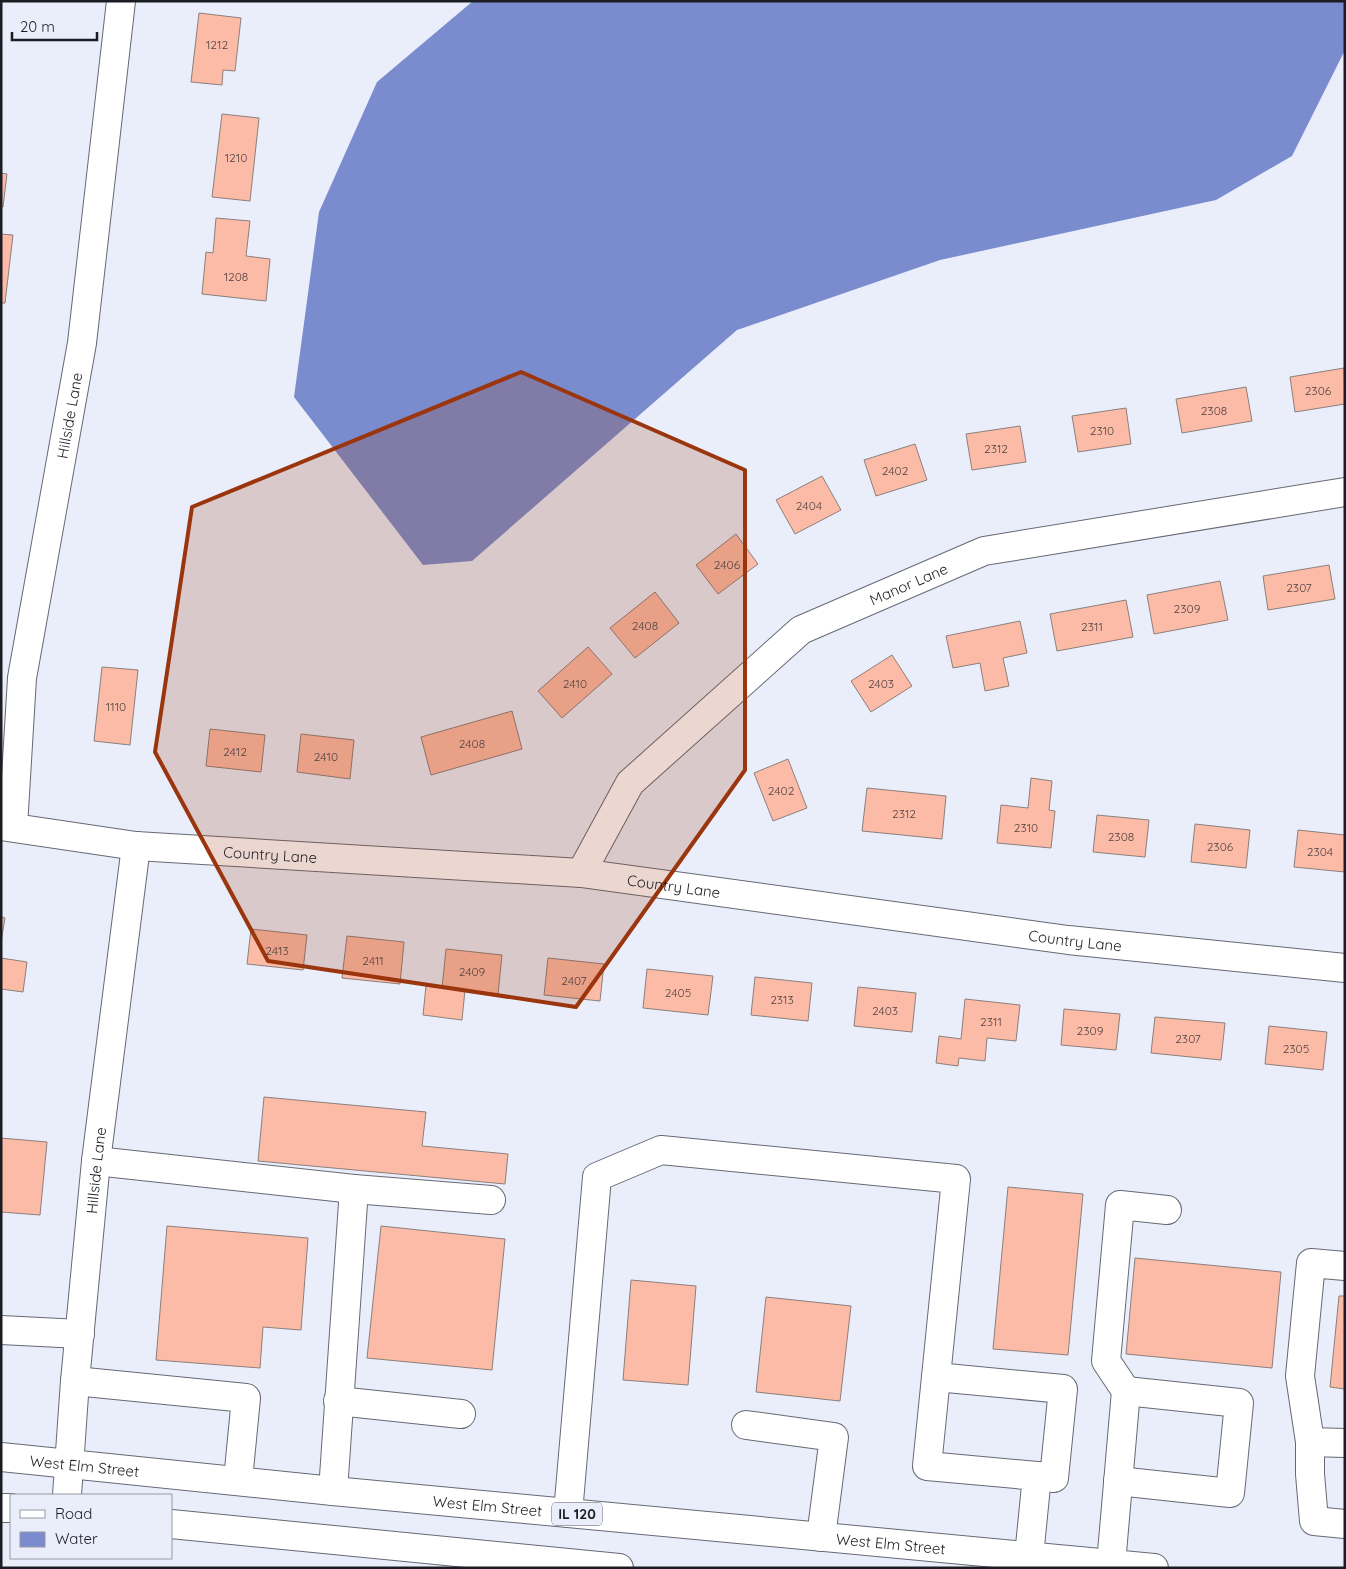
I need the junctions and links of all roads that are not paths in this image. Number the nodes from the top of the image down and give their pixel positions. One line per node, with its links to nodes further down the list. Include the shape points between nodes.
1 (121, 1): 3 (street, Hillside Lane, via 82,343 22,678)
2 (1345, 492): 5 (street, Manor Lane, via 984,551 801,630 630,783)
3 (7, 827): 4 (street, Country Lane)
4 (136, 846): 5 (street, Country Lane); 7 (street, Hillside Lane)
5 (582, 873): 6 (street, Country Lane, via 1068,940)
6 (1345, 968)
7 (96, 1161): 8 (street); 13 (street, Hillside Lane)
8 (354, 1189): 9 (street); 17 (street)
9 (491, 1200)
10 (1167, 1210): 16 (street, via 1120,1205 1106,1361)
11 (1345, 1266): 20 (street, via 1311,1263 1300,1376)
12 (1, 1330): 13 (street)
13 (80, 1334): 15 (street, Hillside Lane)
14 (936, 1377): 24 (street, via 927,1466); 24 (street, via 1063,1389 1054,1478); 29 (street, via 956,1179 661,1150 597,1178)
15 (75, 1381): 23 (street, Hillside Lane); 25 (street, via 246,1398)
16 (1126, 1391): 26 (street); 26 (street, via 1239,1403 1230,1493)
17 (338, 1400): 18 (street); 27 (street)
18 (461, 1414)
19 (746, 1426): 32 (street, via 834,1437)
20 (1310, 1442): 21 (street); 31 (street, via 1314,1522)
21 (1345, 1443)
22 (1, 1457): 23 (street, West Elm Street / IL 120)
23 (70, 1463): 25 (street, West Elm Street / IL 120); 28 (street, Hillside Lane)
24 (1037, 1476): 33 (street)
25 (238, 1480): 27 (street, West Elm Street / IL 120)
26 (1118, 1481): 34 (street)
27 (333, 1491): 29 (street, West Elm Street / IL 120)
28 (67, 1494)
29 (568, 1513): 32 (street, West Elm Street / IL 120)
30 (172, 1524): 35 (street)
31 (1345, 1524)
32 (821, 1536): 33 (street, West Elm Street / IL 120)
33 (1029, 1556): 34 (street, West Elm Street / IL 120)
34 (1111, 1564): 36 (street, West Elm Street / IL 120)
35 (619, 1568)
36 (1154, 1568)

